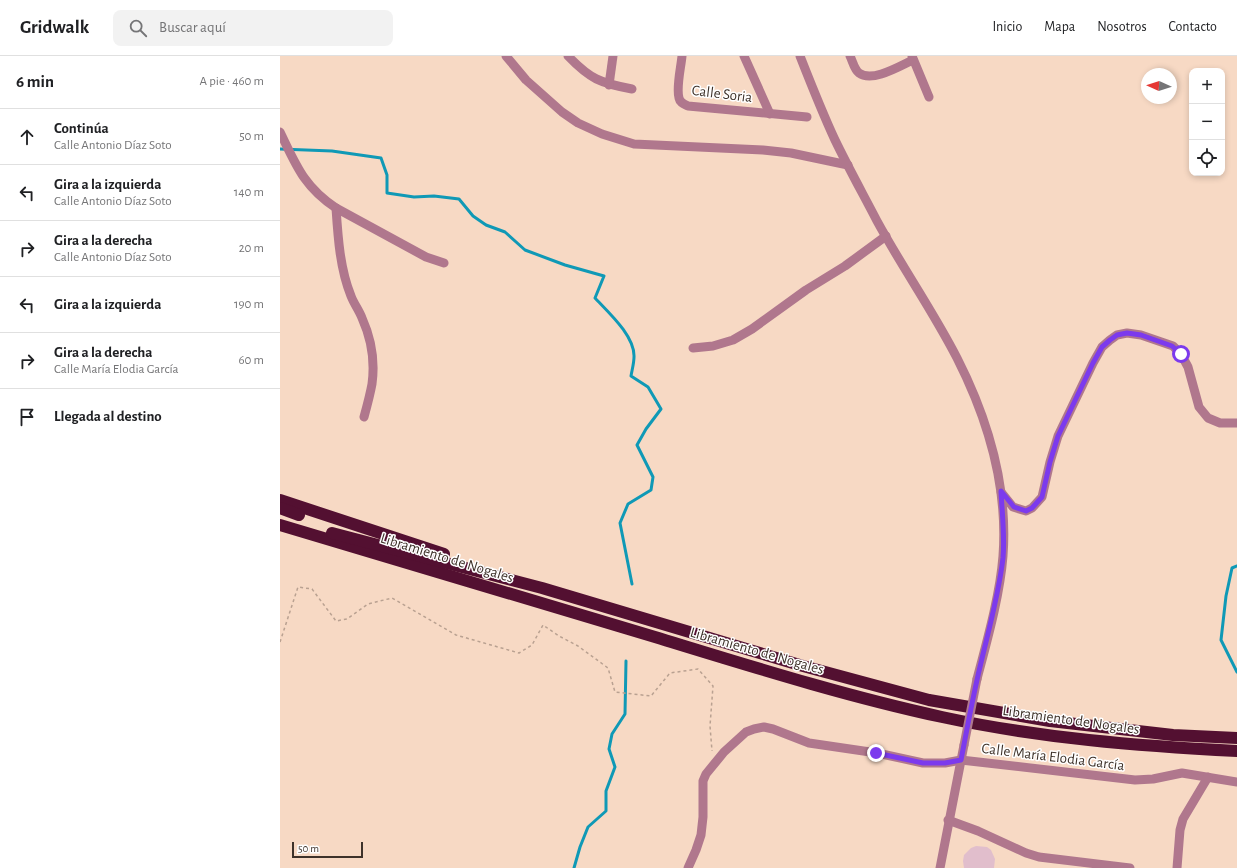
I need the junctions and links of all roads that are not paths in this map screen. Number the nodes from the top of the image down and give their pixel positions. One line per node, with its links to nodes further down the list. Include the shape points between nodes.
1 (506, 56): 15 (street, via 526,80 562,112 602,134 634,144 763,150)
2 (568, 56): 9 (street, via 594,79)
3 (613, 56): 9 (street)
4 (682, 56): 12 (street, Calle Soria, via 678,92 683,104)
5 (744, 56): 12 (street)
6 (800, 56): 15 (street)
7 (850, 56): 8 (street, via 855,69 870,76 878,75)
8 (912, 58): 11 (street)
9 (609, 85): 10 (street)
10 (632, 89)
11 (929, 97)
12 (770, 114): 13 (street, Calle Soria)
13 (807, 117)
14 (280, 132): 16 (street, via 312,189)
15 (848, 165): 17 (street)
16 (336, 208): 18 (street, via 426,257); 20 (street, via 338,243 344,270 351,296 370,337 372,383)
17 (886, 236): 19 (street, via 733,340); 22 (street, via 957,358 981,410)
18 (444, 263)
19 (693, 348)
20 (364, 417)
21 (1237, 423): 22 (street, via 1220,423 1208,418 1199,407 1188,367 1181,354 1172,346 1141,335 1117,335 1102,347 1058,436 1042,497 1026,511 1014,507)
22 (1001, 491): 30 (street, bridge, via 1003,556)
23 (280, 500): 27 (highway)
24 (280, 508): 27 (highway)
25 (280, 517): 27 (highway, Libramiento de Nogales, via 324,531)
26 (280, 525): 29 (highway, Libramiento de Nogales, via 790,677 942,717 1081,740)
27 (542, 588): 28 (highway, Libramiento de Nogales, via 803,666 929,700 1050,722 1173,735)
28 (1237, 738)
29 (1237, 751)
30 (961, 760): 31 (street, Calle María Elodia García, via 1136,780 1182,773); 33 (street); 35 (street, Calle María Elodia García, via 923,763 809,743 773,729 754,729 746,732 713,763 703,780 701,835)
31 (1208, 777): 32 (street, Calle María Elodia García); 37 (street, via 1183,819)
32 (1237, 782)
33 (948, 820): 34 (street); 36 (street, via 1039,857)
34 (938, 866)
35 (688, 868)
36 (1130, 868)
37 (1177, 868)

